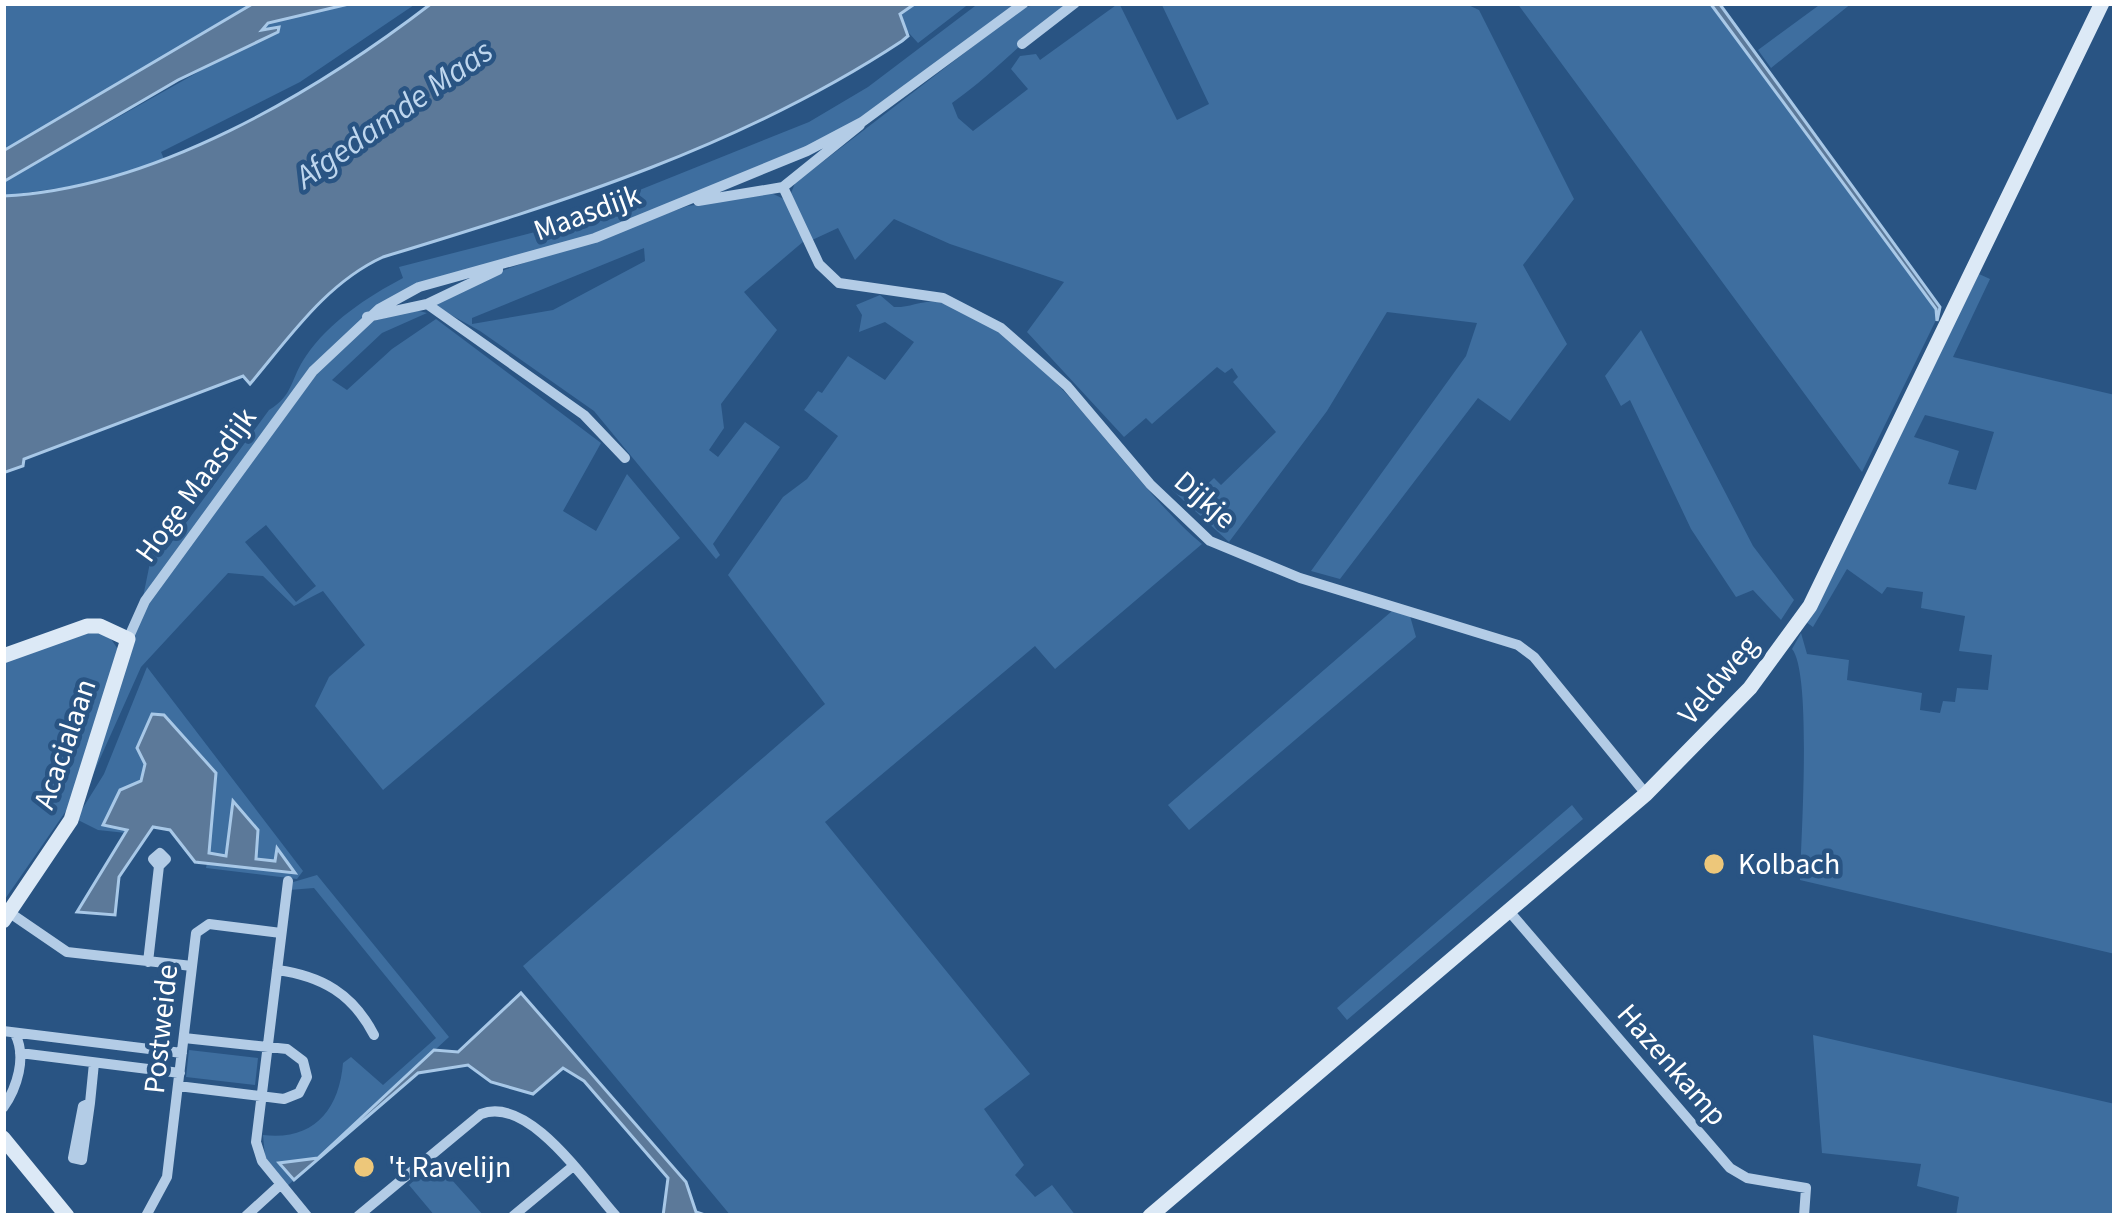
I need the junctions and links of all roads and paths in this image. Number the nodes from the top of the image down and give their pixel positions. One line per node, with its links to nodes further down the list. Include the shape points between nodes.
1 (1024, 3): 2 (street, Maasdijk); 6 (street, Maasdijk)
2 (1038, 3)
3 (1075, 3): 5 (street)
4 (2102, 3): 15 (street, Veldweg, via 1810,606 1750,688)
5 (1022, 44)
6 (862, 122): 7 (street, Maasdijk); 8 (street, Maasdijk)
7 (783, 188): 8 (street, Maasdijk); 15 (street, Dijkje, via 819,264 839,283 943,298 1001,328 1067,386 1210,541 1300,578 1518,645)
8 (689, 201): 9 (street, Maasdijk)
9 (501, 267): 10 (street, Maasdijk); 11 (street, Maasdijk, via 419,287)
10 (427, 304): 11 (street); 12 (street, via 584,415)
11 (367, 317): 13 (street, Hoge Maasdijk, via 293,399 146,601)
12 (625, 458)
13 (128, 639): 14 (street, via 87,626); 19 (street, Acacialaan, via 71,820)
14 (3, 656)
15 (1646, 794): 18 (street, Veldweg)
16 (159, 866): 21 (street)
17 (288, 880): 20 (street)
18 (1508, 910): 47 (street, Veldweg); 48 (street, Hazenkamp, via 1730,1168 1806,1188)
19 (6, 917): 21 (street, via 55,949)
20 (281, 933): 22 (street, Postweide, via 200,926); 23 (street)
21 (148, 962): 22 (street)
22 (192, 967): 26 (street, Postweide)
23 (277, 970): 25 (street, via 330,985); 29 (street)
24 (9, 1033): 27 (street); 30 (street)
25 (374, 1035)
26 (184, 1038): 29 (street); 31 (street, Postweide)
27 (86, 1042): 28 (street); 32 (street)
28 (106, 1044): 31 (street); 32 (street)
29 (267, 1047): 34 (street); 34 (street, via 297,1054 307,1076 290,1098)
30 (20, 1053): 32 (street); 36 (street, via 15,1091)
31 (182, 1053): 33 (street, Postweide)
32 (94, 1062): 33 (street); 35 (street)
33 (179, 1080): 34 (street); 41 (street, Postweide, via 167,1177)
34 (262, 1096): 39 (street, via 258,1152)
35 (90, 1103)
36 (3, 1108)
37 (3, 1138): 40 (street)
38 (572, 1167): 44 (street, via 521,1114 488,1111); 45 (street); 46 (street)
39 (280, 1185): 42 (street); 43 (street)
40 (67, 1216)
41 (146, 1216)
42 (246, 1216)
43 (307, 1216)
44 (358, 1216)
45 (513, 1216)
46 (616, 1216)
47 (1150, 1216)
48 (1804, 1216)

